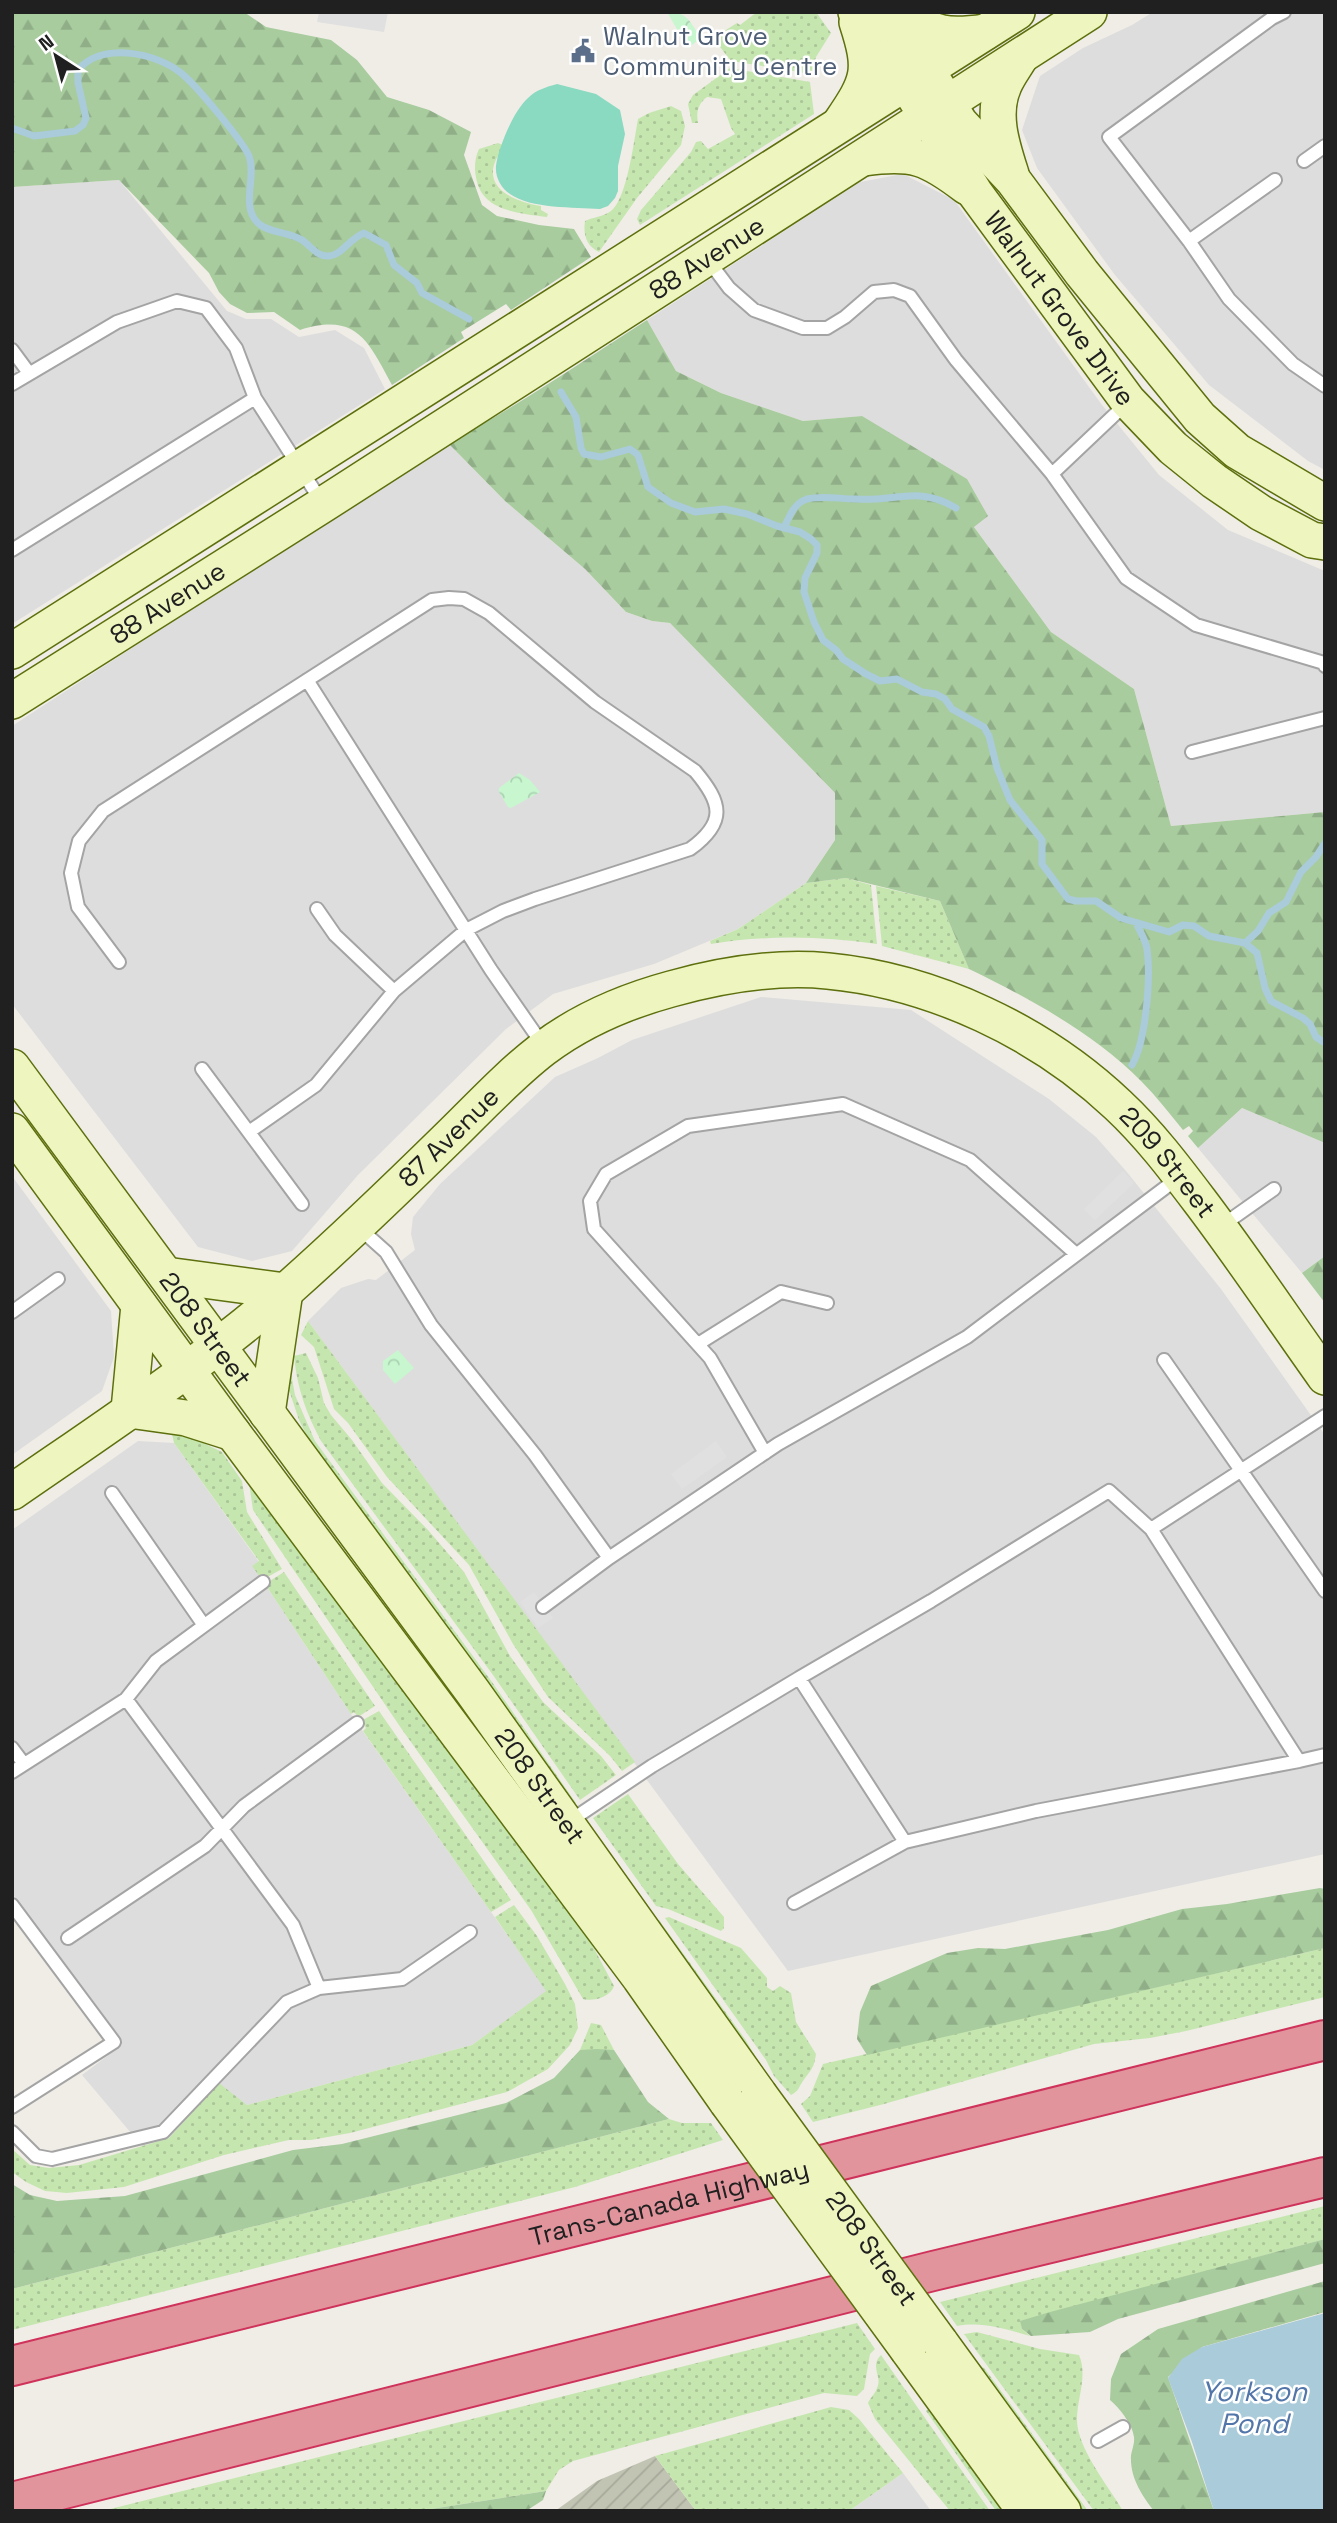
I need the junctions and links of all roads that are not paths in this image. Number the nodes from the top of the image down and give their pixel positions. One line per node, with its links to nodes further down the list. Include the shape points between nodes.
1 (855, 12): 9 (main road, Walnut Grove Drive); 11 (main road, via 868,70 861,93)
2 (890, 12): 9 (main road, Walnut Grove Drive)
3 (904, 12): 7 (main road, via 929,30 955,36)
4 (1017, 12): 7 (main road, 88 Avenue)
5 (1089, 12): 8 (main road, 88 Avenue)
6 (1284, 12): 18 (lane, via 1109,137)
7 (985, 32): 9 (main road, 88 Avenue)
8 (1021, 56): 10 (main road, 88 Avenue); 15 (main road, via 1003,87 998,114 998,132)
9 (916, 77): 10 (main road, Walnut Grove Drive); 11 (main road, 88 Avenue)
10 (937, 109): 13 (main road, 88 Avenue); 15 (main road, Walnut Grove Drive, via 960,122); 17 (main road, Walnut Grove Drive)
11 (836, 128): 26 (main road, 88 Avenue)
12 (1325, 146): 14 (lane)
13 (861, 158): 17 (main road, via 896,154 920,158 944,169); 19 (main road, 88 Avenue)
14 (1304, 161)
15 (1013, 180): 28 (main road, Walnut Grove Drive, via 1200,418 1237,451)
16 (1275, 180): 18 (lane)
17 (975, 193): 25 (main road, Walnut Grove Drive)
18 (1189, 241): 23 (lane, via 1229,299 1293,364)
19 (705, 257): 27 (lane, via 754,310 803,328 827,328 874,292 894,290 910,296 956,360); 29 (main road, 88 Avenue)
20 (12, 350): 21 (lane)
21 (29, 373): 22 (lane); 24 (lane, via 117,322 177,301 206,308 236,348)
22 (12, 384)
23 (1325, 386)
24 (255, 398): 26 (lane); 31 (lane)
25 (1128, 401): 27 (lane); 30 (main road, Walnut Grove Drive, via 1214,481 1261,513 1312,540)
26 (300, 468): 29 (lane); 32 (main road, 88 Avenue)
27 (1052, 474): 33 (lane, via 1126,578 1196,625)
28 (1325, 503)
29 (324, 504): 35 (main road, 88 Avenue)
30 (1325, 542)
31 (12, 550)
32 (12, 651)
33 (1325, 666)
34 (307, 680): 39 (lane); 39 (lane, via 432,600 464,599 489,613 595,702 695,771 706,785 718,810 716,823 690,849 535,898); 40 (lane, via 103,811 79,841 71,873 78,907)
35 (12, 701)
36 (1325, 718): 37 (lane)
37 (1192, 752)
38 (317, 909): 41 (lane, via 334,935)
39 (466, 930): 41 (lane); 43 (lane)
40 (119, 962)
41 (394, 991): 47 (lane, via 316,1085)
42 (958, 1003): 43 (main road, 87 Avenue, via 878,979 828,971 760,971 654,993 597,1017); 48 (main road, 209 Street, via 1023,1033 1088,1078 1148,1135)
43 (545, 1048): 51 (main road, 87 Avenue)
44 (12, 1067): 54 (main road, 208 Street)
45 (202, 1069): 47 (lane)
46 (12, 1131): 58 (main road, 208 Street)
47 (248, 1132): 50 (lane)
48 (1180, 1176): 52 (main road, 209 Street); 53 (lane)
49 (1274, 1189): 52 (lane)
50 (302, 1204)
51 (358, 1227): 56 (main road, 87 Avenue); 74 (lane, via 386,1252 431,1325 535,1455)
52 (1220, 1227): 64 (main road, 209 Street)
53 (1076, 1254): 60 (lane, via 970,1160 843,1104 688,1126 606,1174 590,1200 594,1229); 69 (lane, via 967,1337)
54 (166, 1275): 56 (main road); 61 (main road, 208 Street)
55 (58, 1279): 59 (lane)
56 (285, 1291): 61 (main road, 87 Avenue); 66 (main road)
57 (827, 1303): 60 (lane, via 781,1292)
58 (139, 1305): 63 (main road, 208 Street); 65 (main road)
59 (12, 1312)
60 (698, 1344): 69 (lane)
61 (218, 1347): 63 (main road, 87 Avenue); 66 (main road, 208 Street)
62 (1164, 1360): 70 (lane)
63 (187, 1370): 65 (main road, 87 Avenue); 68 (main road, 208 Street)
64 (1325, 1377)
65 (129, 1410): 68 (main road, via 186,1418); 71 (main road, 87 Avenue)
66 (267, 1413): 87 (main road, 208 Street)
67 (1325, 1416): 70 (lane)
68 (233, 1433): 96 (main road, 208 Street, via 640,1978)
69 (765, 1453): 74 (lane)
70 (1241, 1470): 73 (lane); 76 (lane)
71 (12, 1492)
72 (112, 1493): 78 (lane)
73 (1151, 1529): 79 (lane, via 1109,1491); 84 (lane)
74 (609, 1558): 77 (lane)
75 (263, 1582): 78 (lane)
76 (1325, 1591)
77 (543, 1607)
78 (203, 1624): 80 (lane, via 156,1661)
79 (799, 1678): 87 (lane); 89 (lane)
80 (126, 1699): 85 (lane); 88 (lane)
81 (356, 1723): 88 (lane, via 244,1806)
82 (12, 1748): 85 (lane)
83 (1325, 1755): 84 (lane)
84 (1299, 1761): 89 (lane, via 1036,1811)
85 (24, 1764): 86 (lane)
86 (12, 1772)
87 (566, 1824): 96 (main road, 208 Street)
88 (222, 1828): 93 (lane, via 205,1846); 94 (lane, via 293,1925)
89 (905, 1842): 90 (lane)
90 (794, 1903)
91 (12, 1905): 97 (lane, via 114,2042)
92 (470, 1932): 94 (lane, via 402,1979)
93 (68, 1938)
94 (320, 1988): 98 (lane, via 287,2002 163,2132 52,2159 36,2156)
95 (1325, 2040): 101 (highway, Trans-Canada Highway)
96 (743, 2098): 100 (main road, 208 Street, bridge)
97 (12, 2107)
98 (12, 2132)
99 (1325, 2177): 104 (highway)
100 (924, 2346): 105 (main road, 208 Street); 106 (main road, 208 Street)
101 (12, 2366)
102 (1123, 2427): 103 (lane)
103 (1098, 2441)
104 (12, 2502)
105 (1025, 2511)
106 (1063, 2511)

